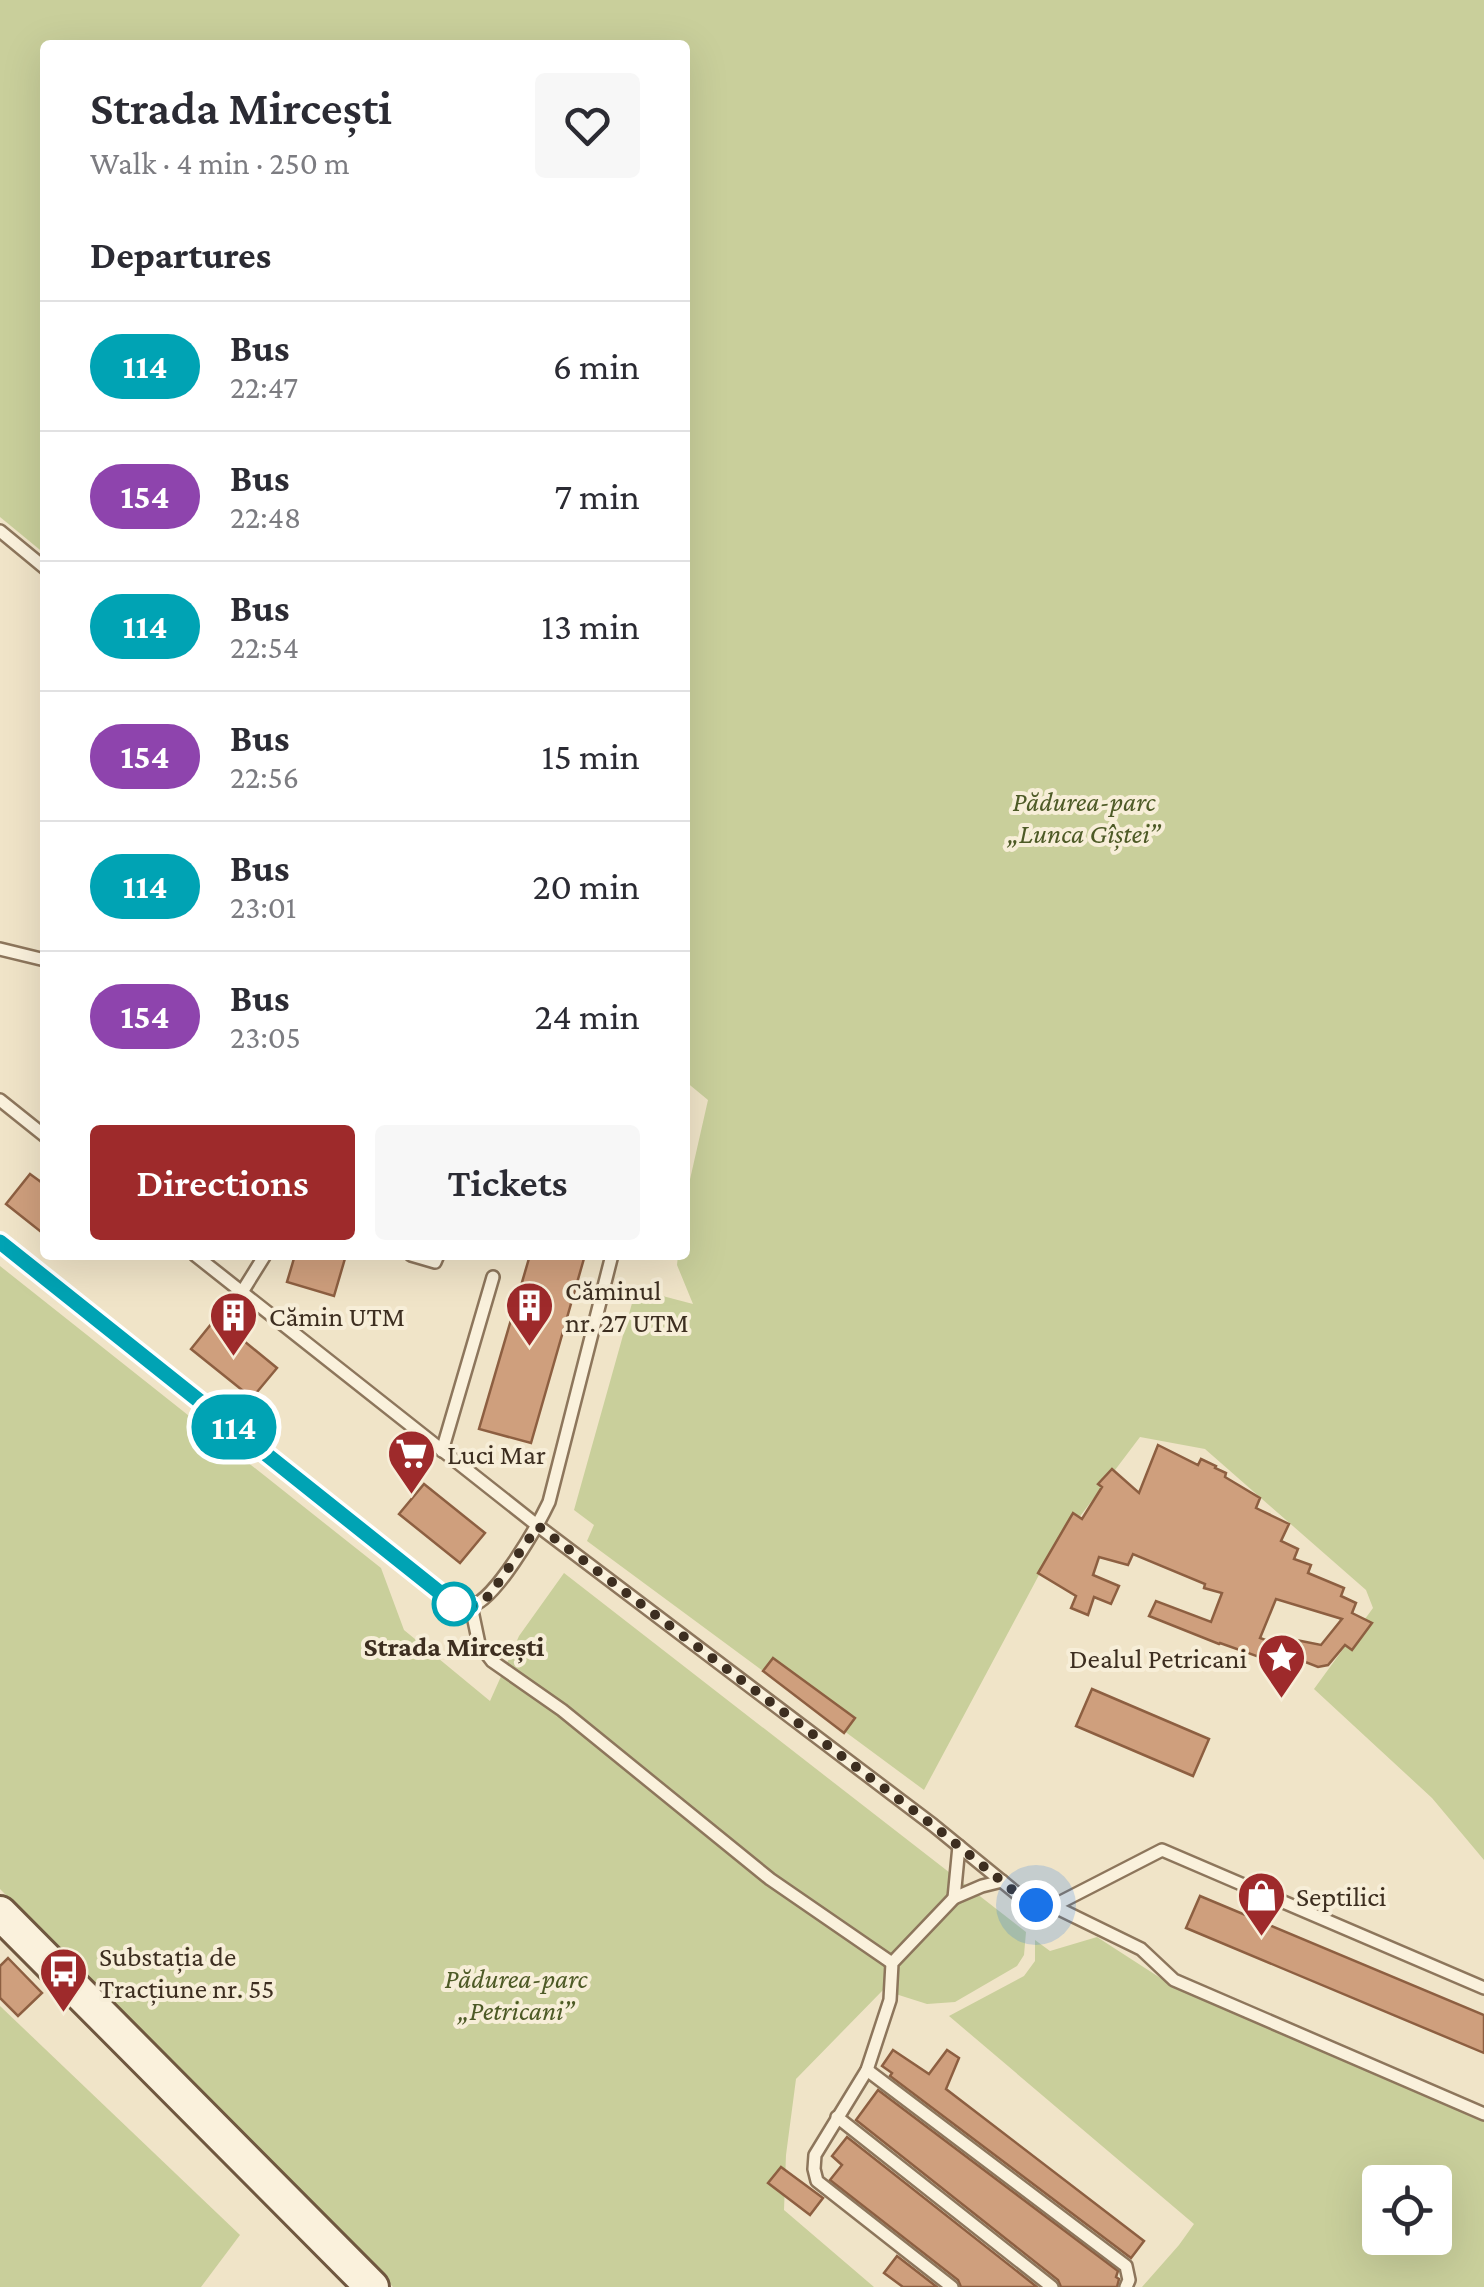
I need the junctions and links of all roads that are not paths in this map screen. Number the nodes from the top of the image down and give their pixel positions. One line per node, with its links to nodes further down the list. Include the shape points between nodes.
1 (0, 531): 2 (lane)
2 (40, 564)
3 (0, 950): 4 (lane)
4 (40, 959)
5 (0, 1100): 6 (lane)
6 (40, 1132)
7 (0, 1242): 15 (lane, via 454,1604)
8 (201, 1260): 12 (lane)
9 (262, 1260): 12 (lane)
10 (611, 1260): 14 (lane)
11 (493, 1277): 13 (lane)
12 (242, 1292): 13 (lane)
13 (442, 1451): 14 (lane)
14 (538, 1526): 15 (lane, via 489,1596); 16 (lane)
15 (471, 1606): 21 (lane, via 479,1644 492,1661 770,1878)
16 (959, 1846): 17 (lane); 18 (lane)
17 (1002, 1881): 18 (lane); 19 (lane, via 1036,1905)
18 (954, 1898): 21 (lane)
19 (1053, 1906): 22 (lane, via 1162,1850); 24 (lane, via 1142,1950 1174,1980)
20 (0, 1913): 26 (main road)
21 (892, 1963): 23 (lane, via 890,2000)
22 (1484, 1988)
23 (866, 2070): 25 (lane); 29 (lane, via 1126,2266)
24 (1484, 2114)
25 (836, 2117): 27 (lane, via 815,2155 817,2182); 28 (lane)
26 (372, 2287)
27 (952, 2287)
28 (1052, 2287)
29 (1126, 2287)

